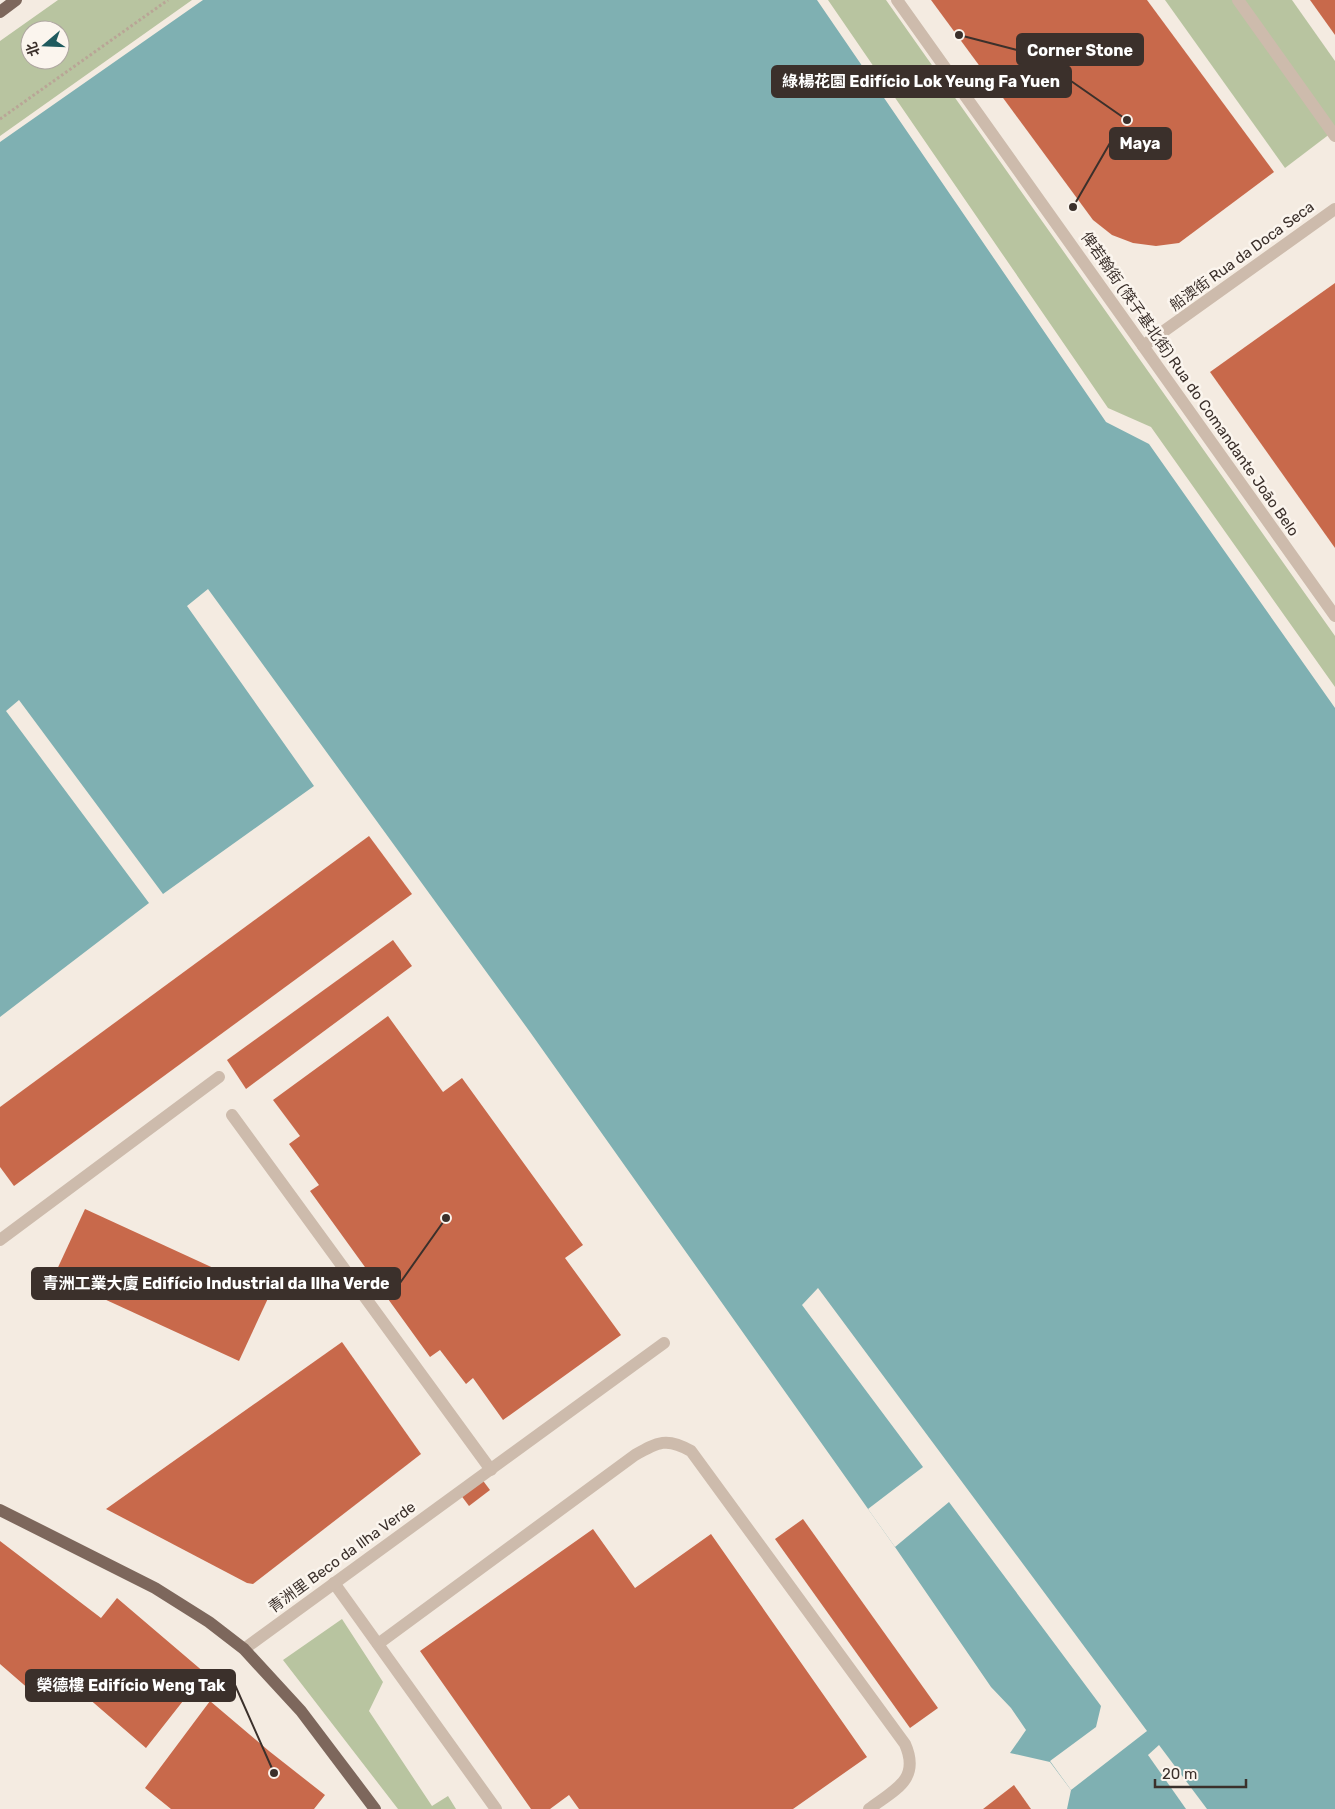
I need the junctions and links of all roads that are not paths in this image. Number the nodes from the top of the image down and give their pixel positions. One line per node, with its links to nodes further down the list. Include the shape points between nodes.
1 (16, 0): 4 (main road)
2 (897, 0): 7 (street, 俾若翰街 (筷子基北街) Rua do Comandante João Belo)
3 (1238, 0): 5 (street)
4 (0, 12)
5 (1335, 136)
6 (1335, 209): 7 (street, 船澳街 Rua da Doca Seca)
7 (1143, 346): 8 (street, 俾若翰街 (筷子基北街) Rua do Comandante João Belo)
8 (1335, 616)
9 (219, 1077): 11 (street)
10 (232, 1115): 13 (street)
11 (0, 1240)
12 (664, 1343): 13 (street, 青洲里 Beco da Ilha Verde)
13 (491, 1470): 15 (street, 青洲里 Beco da Ilha Verde)
14 (0, 1510): 17 (main road, via 155,1588)
15 (334, 1583): 16 (street); 17 (street, 青洲里 Beco da Ilha Verde)
16 (378, 1644): 19 (street); 20 (street, via 635,1455 652,1445 678,1444 691,1451 905,1744 910,1756 907,1777)
17 (244, 1649): 18 (main road, via 301,1711)
18 (375, 1809)
19 (496, 1809)
20 (869, 1809)

